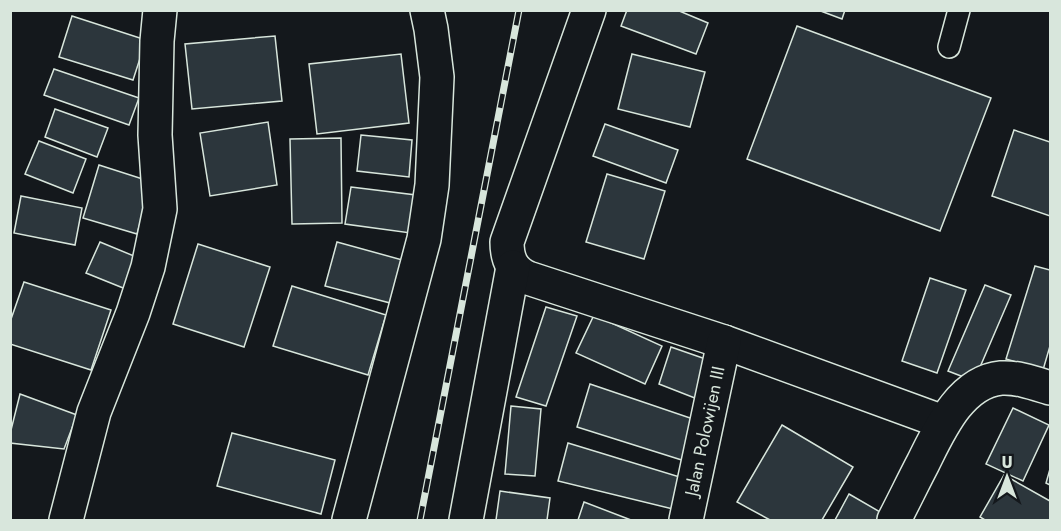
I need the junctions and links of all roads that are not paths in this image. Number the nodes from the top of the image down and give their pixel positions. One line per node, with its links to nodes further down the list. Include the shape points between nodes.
1 (160, 10): 10 (street, via 155,135 160,209 148,267 94,412)
2 (427, 10): 11 (street, via 437,77 432,185 424,239)
3 (589, 10): 6 (street, via 507,242)
4 (959, 10): 5 (lane)
5 (949, 47)
6 (513, 267): 7 (street, via 528,278); 12 (street)
7 (724, 342): 9 (street); 13 (street, Jalan Polowijen III)
8 (1050, 388): 9 (street, via 1017,378 989,381 969,392)
9 (944, 422): 14 (street)
10 (66, 520)
11 (349, 520)
12 (466, 520)
13 (686, 520)
14 (894, 520)

